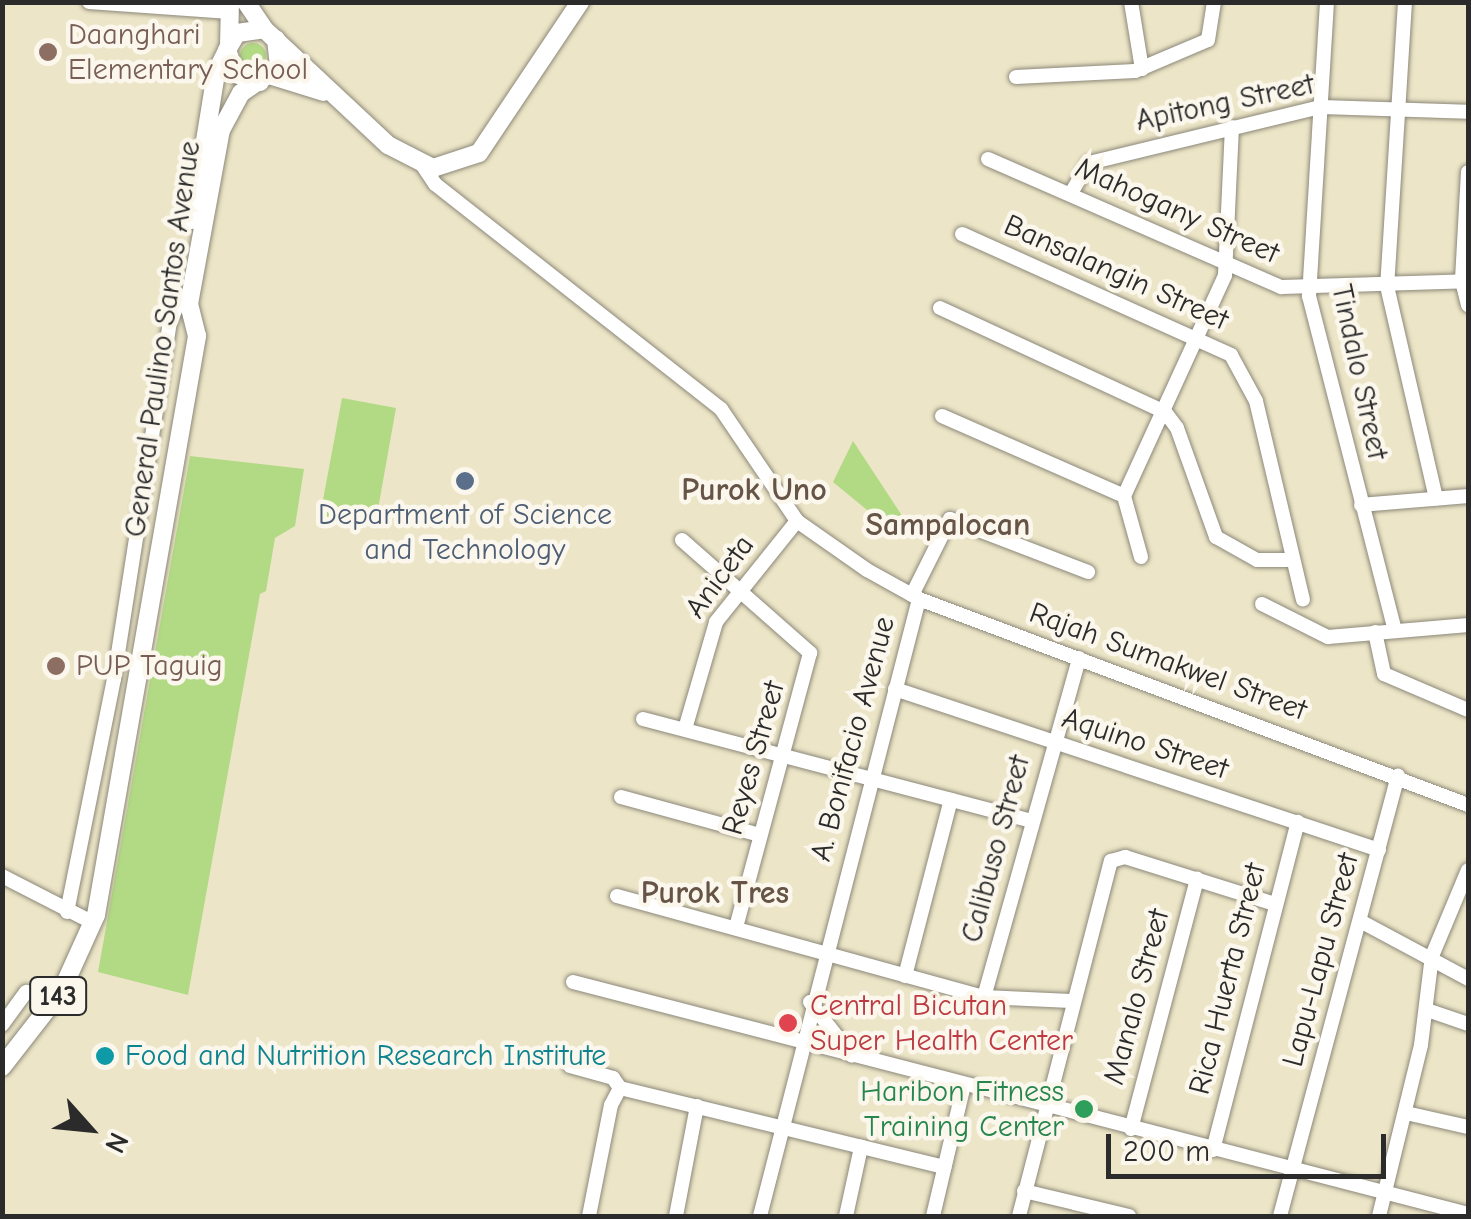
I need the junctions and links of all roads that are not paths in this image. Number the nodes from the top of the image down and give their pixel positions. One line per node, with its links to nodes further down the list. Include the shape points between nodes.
1 (88, 2): 7 (street)
2 (580, 2): 19 (main road, via 478,154 460,164)
3 (1132, 2): 10 (street)
4 (1214, 2): 10 (street, via 1208,40)
5 (1327, 2): 14 (street, Tindalo Street)
6 (1405, 2): 15 (street)
7 (235, 6): 8 (main road); 9 (main road, General Paulino Santos Avenue / 143)
8 (270, 34): 9 (main road, via 246,28); 12 (main road, via 282,57); 13 (main road)
9 (228, 48): 12 (main road, via 234,74); 69 (main road, General Paulino Santos Avenue / 143, via 216,73 181,296 186,335)
10 (1142, 69): 11 (street, via 1110,78)
11 (1016, 78)
12 (266, 79): 13 (main road); 88 (main road, General Paulino Santos Avenue / 143, via 232,104 221,130 189,304 197,336 96,915 62,990)
13 (337, 98): 19 (main road, via 397,153)
14 (1321, 107): 15 (street, Apitong Street); 17 (street, Apitong Street); 25 (street, Tindalo Street)
15 (1396, 108): 16 (street, Apitong Street); 26 (street)
16 (1468, 112)
17 (1232, 127): 21 (street, Apitong Street, via 1090,163); 23 (street)
18 (988, 159): 21 (street, Mahogany Street)
19 (423, 166): 36 (street, A. Bonifacio Avenue, via 435,184 721,409)
20 (1468, 172): 24 (street)
21 (1070, 193): 23 (street, Mahogany Street)
22 (962, 234): 29 (street, Bansalangin Street)
23 (1227, 265): 25 (street, Mahogany Street, via 1281,287); 29 (street)
24 (1465, 281): 26 (street, Mahogany Street); 27 (street)
25 (1310, 286): 26 (street, Mahogany Street); 35 (street, Tindalo Street)
26 (1386, 286): 34 (street)
27 (1468, 305)
28 (940, 308): 30 (street)
29 (1197, 339): 30 (street); 39 (street, Bansalangin Street, via 1231,355 1256,401)
30 (1165, 412): 32 (street); 39 (street, via 1216,537 1257,560)
31 (942, 416): 32 (street)
32 (1124, 496): 38 (street)
33 (1468, 496): 34 (street)
34 (1436, 498): 35 (street)
35 (1361, 505): 46 (street, Tindalo Street)
36 (797, 521): 41 (street, Aniceta); 42 (street, A. Bonifacio Avenue)
37 (682, 540): 41 (street, Reyes Street)
38 (1140, 558)
39 (1293, 560): 43 (street, Bansalangin Street)
40 (1088, 572): 42 (street, via 950,520)
41 (742, 588): 52 (street, Aniceta, via 710,632); 54 (street, Reyes Street, via 810,653)
42 (916, 597): 48 (street, Rajah Sumakwel Street); 49 (street, A. Bonifacio Avenue)
43 (1302, 600)
44 (1262, 604): 47 (street, via 1326,637)
45 (1468, 625): 46 (street)
46 (1394, 628): 47 (street)
47 (1375, 632): 50 (street, via 1384,674)
48 (1079, 658): 53 (street, Calibuso Street); 55 (street, Rajah Sumakwel Street)
49 (894, 689): 53 (street, Aquino Street); 56 (street, A. Bonifacio Avenue)
50 (1468, 710)
51 (643, 720): 52 (street)
52 (685, 729): 54 (street)
53 (1053, 743): 60 (street, Calibuso Street); 61 (street, Aquino Street)
54 (783, 755): 56 (street); 62 (street, Reyes Street)
55 (1398, 776): 59 (street, Rajah Sumakwel Street); 63 (street, Lapu-Lapu Street)
56 (870, 778): 58 (street); 72 (street, A. Bonifacio Avenue)
57 (622, 797): 62 (street)
58 (951, 800): 60 (street); 74 (street)
59 (1468, 805)
60 (1031, 820): 78 (street, Calibuso Street)
61 (1298, 822): 63 (street, Aquino Street); 68 (street, Rica Huerta Street)
62 (760, 835): 71 (street, Reyes Street)
63 (1378, 850): 70 (street, Lapu-Lapu Street)
64 (1468, 870): 73 (street)
65 (2, 876): 69 (street)
66 (1197, 879): 68 (street); 79 (street, via 1115,858); 96 (street, Manalo Street)
67 (617, 896): 71 (street)
68 (1275, 904): 98 (street, Rica Huerta Street)
69 (76, 915): 85 (main road, General Paulino Santos Avenue / 143, via 52,988)
70 (1360, 921): 73 (street); 100 (street, Lapu-Lapu Street)
71 (736, 928): 72 (street)
72 (822, 954): 74 (street); 80 (street, A. Bonifacio Avenue)
73 (1432, 956): 75 (street); 81 (street)
74 (905, 976): 78 (street)
75 (1468, 979)
76 (572, 982): 84 (street)
77 (26, 992): 83 (street)
78 (984, 997): 79 (street)
79 (1072, 1001): 92 (street)
80 (810, 1002): 84 (street, A. Bonifacio Avenue); 86 (street)
81 (1428, 1010): 82 (street); 93 (street)
82 (1468, 1024)
83 (2, 1025)
84 (799, 1043): 86 (street); 95 (street, A. Bonifacio Avenue)
85 (2, 1054)
86 (852, 1056): 89 (street)
87 (570, 1066): 90 (street, via 613,1078)
88 (2, 1067)
89 (964, 1085): 92 (street); 99 (street)
90 (620, 1088): 91 (street); 104 (street)
91 (696, 1106): 95 (street); 105 (street)
92 (1043, 1106): 96 (street); 101 (street)
93 (1406, 1113): 94 (street); 102 (street)
94 (1468, 1127)
95 (779, 1128): 97 (street); 106 (street, A. Bonifacio Avenue)
96 (1131, 1129): 98 (street)
97 (861, 1147): 99 (street); 107 (street)
98 (1212, 1150): 100 (street)
99 (944, 1167): 108 (street)
100 (1292, 1171): 102 (street); 111 (street, Lapu-Lapu Street)
101 (1024, 1191): 109 (street); 110 (street)
102 (1385, 1193): 103 (street); 112 (street)
103 (1468, 1214)
104 (589, 1216)
105 (676, 1216)
106 (760, 1216)
107 (846, 1216)
108 (933, 1216)
109 (1019, 1216)
110 (1129, 1216)
111 (1280, 1216)
112 (1379, 1216)

